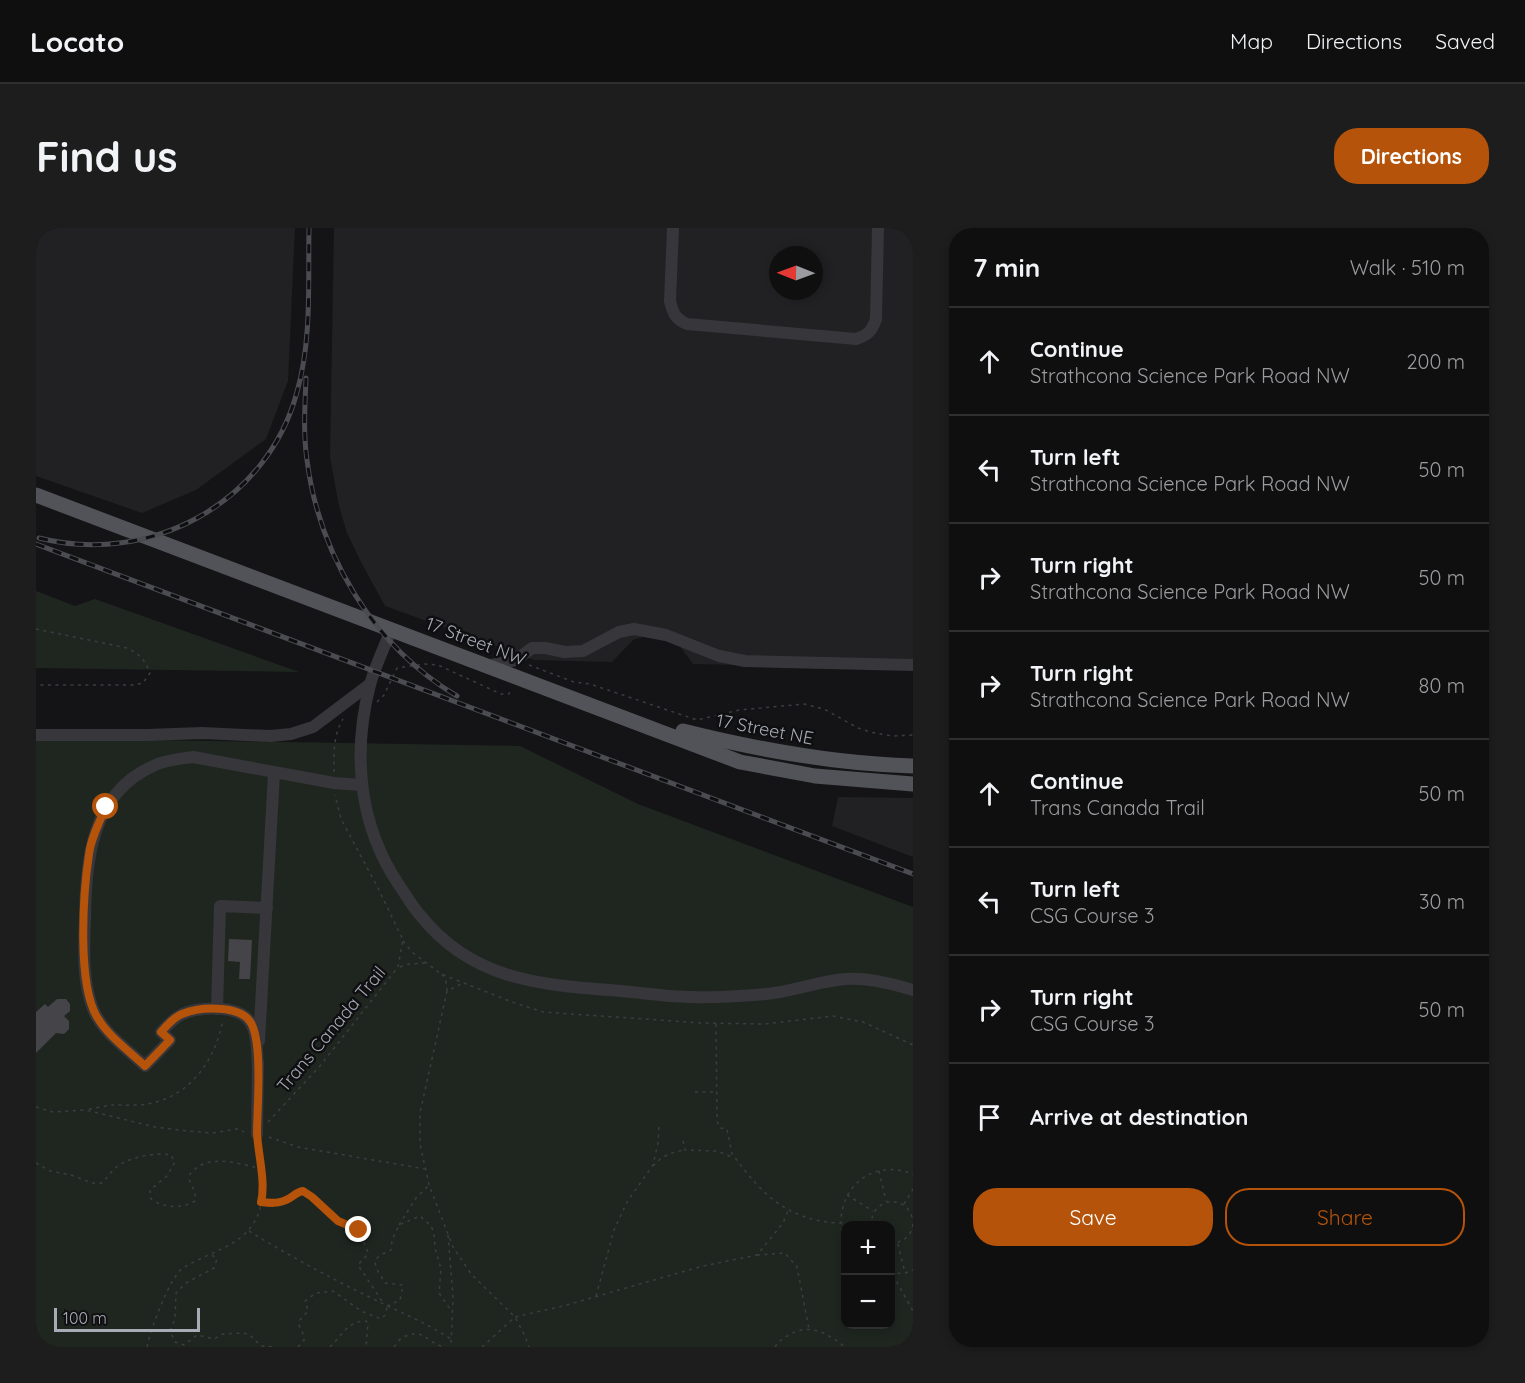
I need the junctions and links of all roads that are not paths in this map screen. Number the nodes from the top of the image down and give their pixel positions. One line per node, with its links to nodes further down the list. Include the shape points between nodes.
1 (673, 228): 2 (street, via 670,300 677,320 856,339 872,330 876,320)
2 (878, 228)
3 (36, 495): 4 (main road, 17 Street NW)
4 (391, 630): 6 (main road, 17 Street NW); 7 (street)
5 (913, 665): 6 (street, via 745,661 719,656 666,634 634,629 619,632 584,651 532,648 516,660)
6 (486, 666): 8 (main road, 17 Street NW)
7 (370, 684): 9 (street, via 313,727 291,734); 13 (street, via 362,733)
8 (616, 714): 10 (main road, 17 Street NE, via 763,750 816,759); 12 (main road, 17 Street NW, via 740,762 815,776)
9 (36, 735)
10 (912, 765)
11 (274, 773): 13 (street); 14 (street); 16 (street, via 193,757 153,766 132,778 106,807 89,854 84,961 92,1007 107,1031 145,1066 170,1040 161,1032 180,1015)
12 (913, 784)
13 (362, 785): 15 (street, via 371,830 386,864 420,916 455,948 503,974 541,984 694,998 770,994 847,979)
14 (267, 909): 16 (street, via 220,906); 17 (street)
15 (913, 990)
16 (221, 1009): 17 (street, via 244,1016 251,1023)
17 (258, 1069): 18 (street)
18 (257, 1134)

